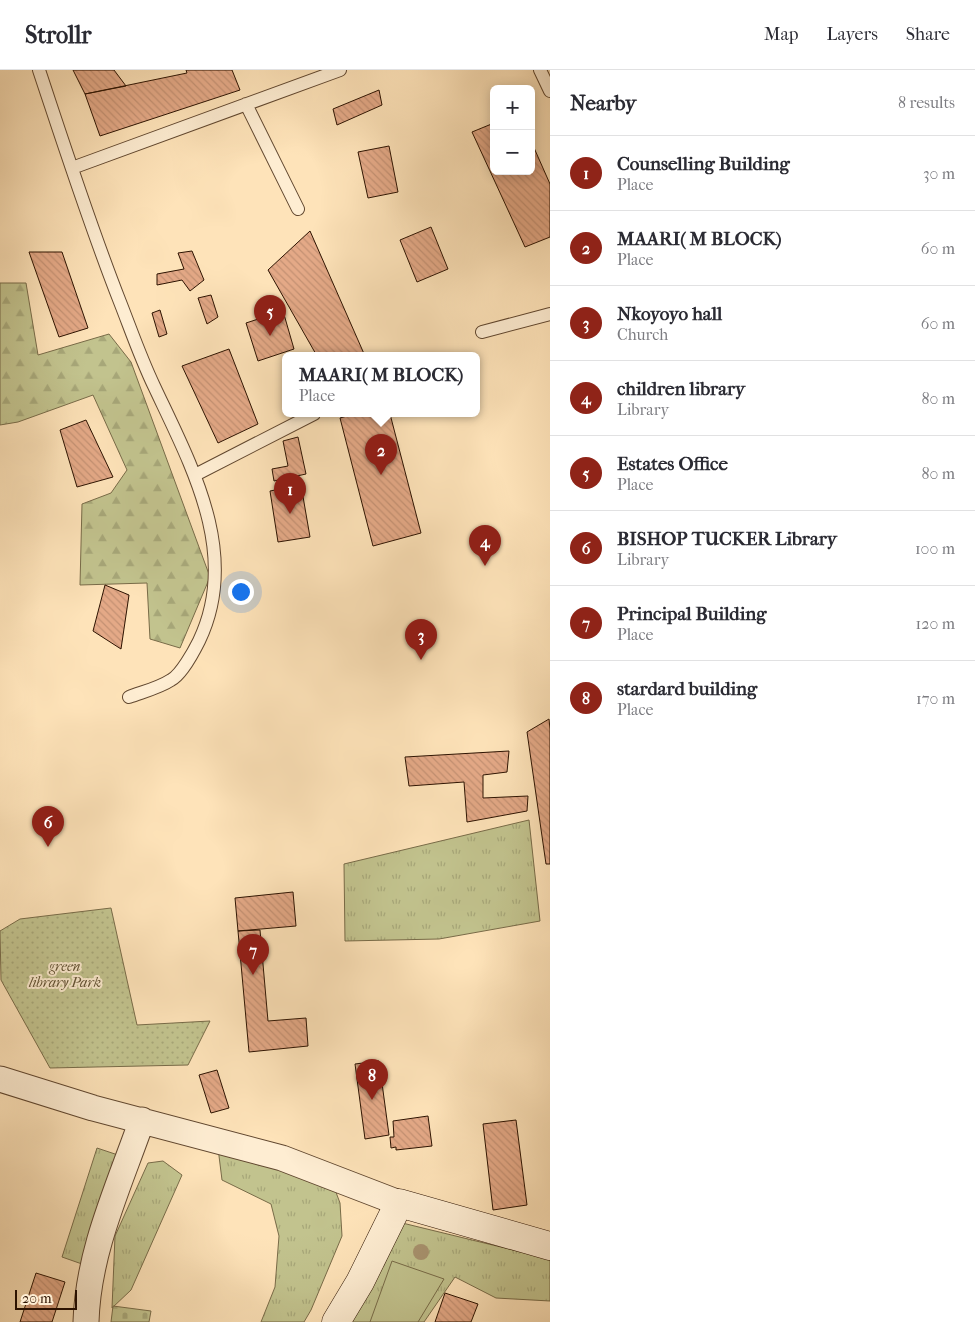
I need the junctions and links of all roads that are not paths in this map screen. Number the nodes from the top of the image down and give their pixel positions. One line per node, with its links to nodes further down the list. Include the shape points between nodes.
1 (39, 70): 6 (lane)
2 (340, 70): 5 (lane)
3 (540, 70): 4 (lane)
4 (550, 91)
5 (246, 104): 6 (lane); 7 (lane)
6 (72, 168): 11 (lane, via 76,186 142,357)
7 (298, 209)
8 (550, 314): 9 (lane)
9 (482, 332)
10 (308, 417): 11 (lane)
11 (195, 475): 12 (lane, via 214,543 210,619 194,651 172,680)
12 (129, 697)
13 (0, 1079): 14 (street)
14 (142, 1120): 15 (street, via 282,1158); 17 (street, via 104,1222 87,1298)
15 (400, 1203): 16 (street); 18 (street)
16 (550, 1246)
17 (86, 1322)
18 (336, 1322)

